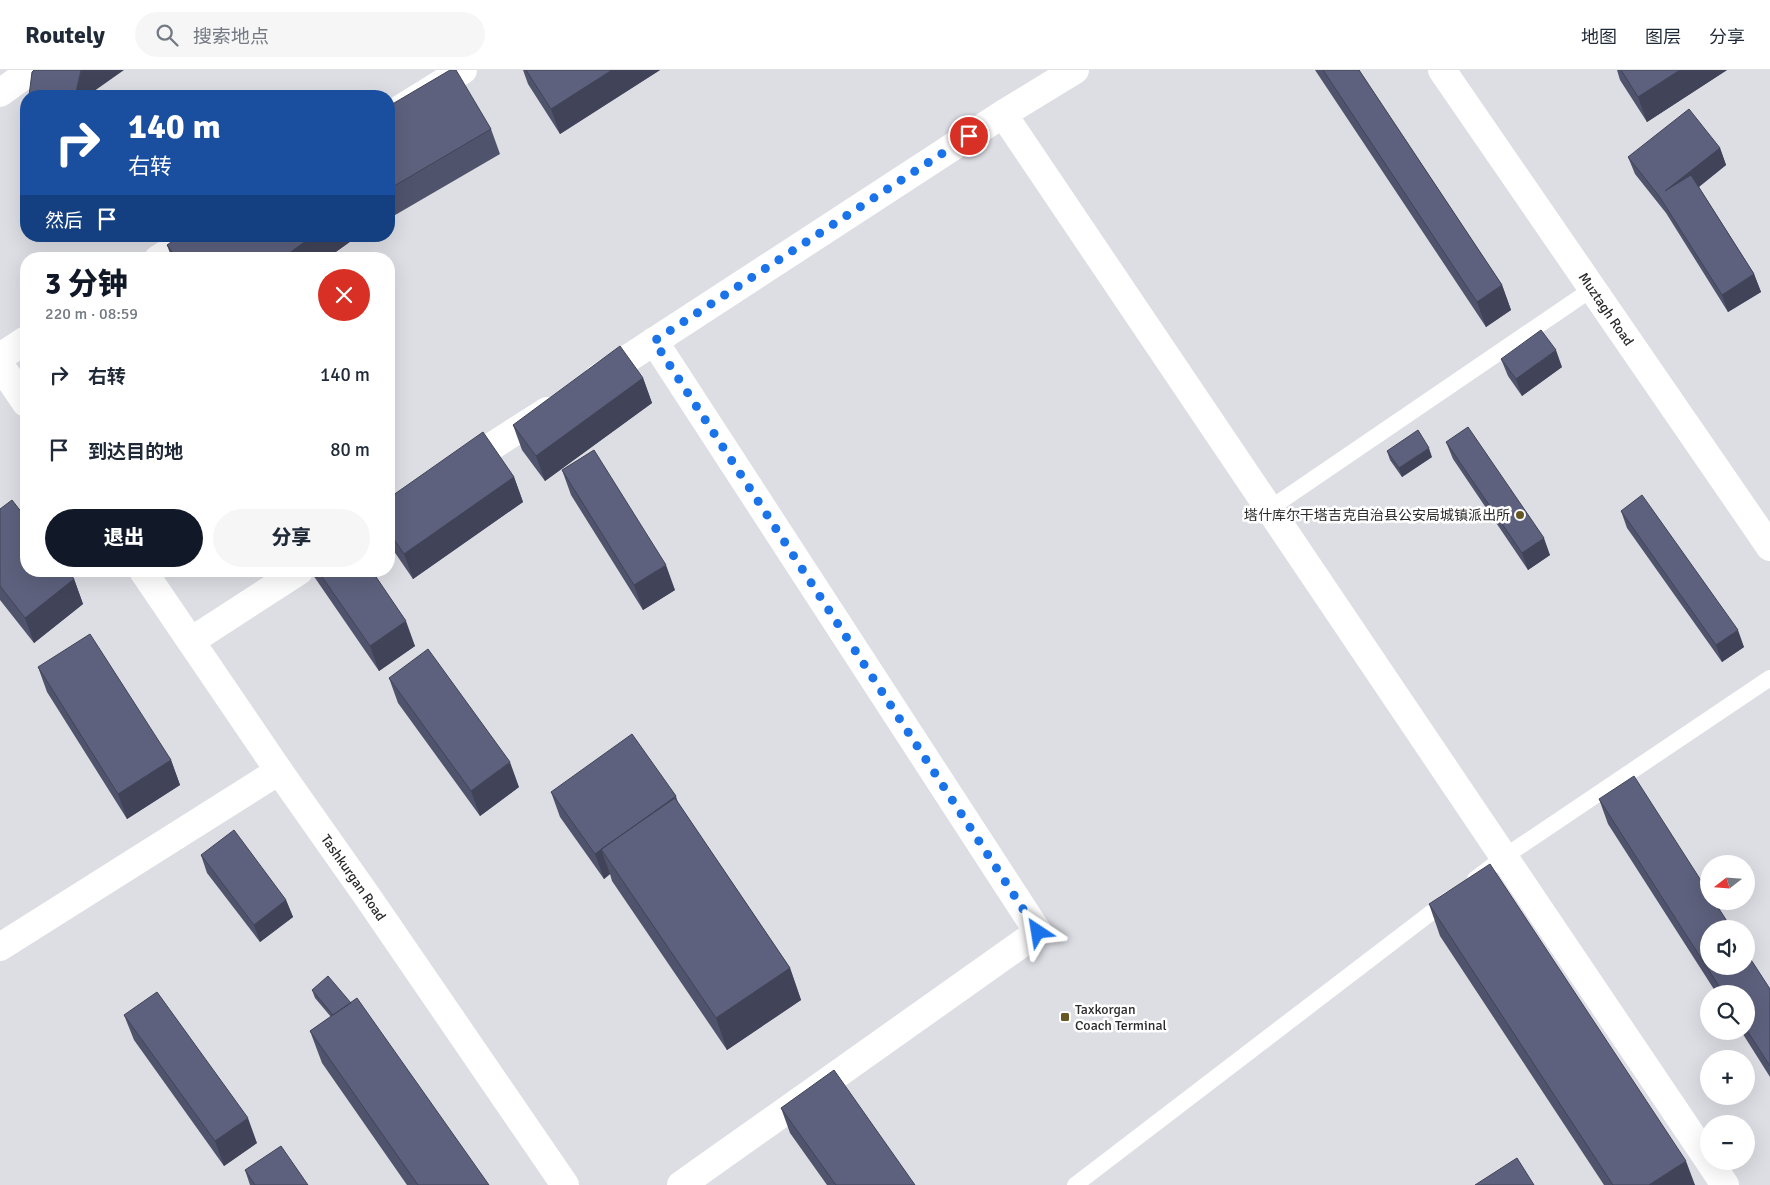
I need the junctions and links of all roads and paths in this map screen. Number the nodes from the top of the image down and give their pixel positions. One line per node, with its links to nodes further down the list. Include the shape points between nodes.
1 (32, 70): 5 (street)
2 (463, 70): 6 (street)
3 (1075, 70): 7 (street)
4 (1442, 70): 10 (street, Muztagh Road)
5 (0, 92)
6 (395, 112)
7 (1003, 114): 11 (street); 17 (street)
8 (185, 242): 9 (street)
9 (169, 252)
10 (1592, 289): 17 (lane); 18 (street, Muztagh Road)
11 (654, 341): 16 (street); 29 (street, via 1038,932)
12 (20, 344): 13 (street)
13 (0, 356)
14 (0, 365): 15 (street)
15 (20, 394)
16 (438, 481)
17 (1269, 509): 24 (street)
18 (1770, 547)
19 (147, 577): 21 (street, Tashkurgan Road)
20 (290, 577): 21 (street)
21 (191, 641): 23 (street, Tashkurgan Road)
22 (1770, 678): 24 (lane)
23 (279, 771): 25 (street); 28 (street, Tashkurgan Road)
24 (1504, 857): 26 (street); 30 (lane)
25 (0, 947)
26 (1700, 1148)
27 (1715, 1170): 31 (street)
28 (565, 1185)
29 (681, 1185)
30 (1075, 1185)
31 (1725, 1185)

